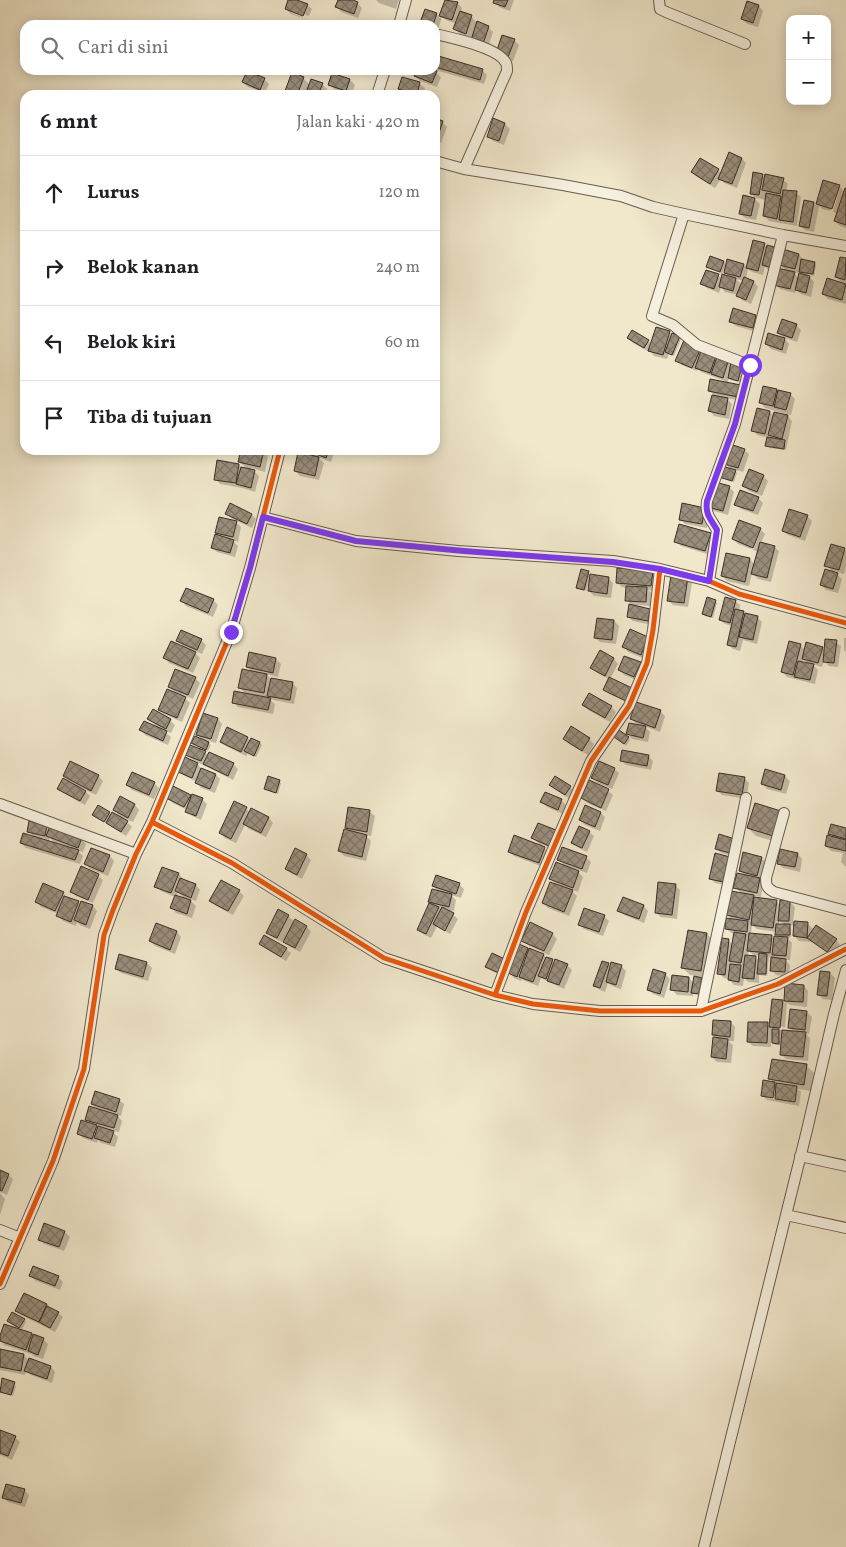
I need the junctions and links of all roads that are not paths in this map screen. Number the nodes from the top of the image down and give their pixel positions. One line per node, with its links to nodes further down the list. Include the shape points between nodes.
1 (406, 0): 3 (street)
2 (659, 0): 5 (street, via 660,9)
3 (400, 20)
4 (440, 35): 9 (street, via 492,50 507,64 508,71)
5 (745, 44)
6 (383, 75): 7 (street)
7 (379, 90)
8 (440, 162): 9 (street)
9 (464, 168): 10 (street, via 621,196)
10 (684, 214): 11 (street); 13 (street, via 652,316 673,325 696,344)
11 (783, 235): 12 (street); 13 (street)
12 (846, 246)
13 (750, 365): 17 (street, via 735,424 707,501 707,515 717,530)
14 (279, 455): 15 (street)
15 (263, 517): 16 (street, via 356,541 613,562); 22 (street, via 231,632)
16 (660, 569): 17 (street); 27 (street, via 647,664 629,706 591,761 526,912)
17 (709, 581): 18 (street, via 738,594)
18 (846, 623)
19 (746, 798): 28 (street)
20 (0, 804): 23 (street)
21 (784, 813): 24 (street, via 766,878 768,889)
22 (152, 822): 23 (street); 27 (street, via 232,863 384,958)
23 (136, 854): 34 (street, via 104,935 84,1069 53,1161)
24 (846, 911)
25 (846, 949): 28 (street, via 778,984)
26 (846, 970): 29 (street)
27 (495, 995): 28 (street, via 533,1004 600,1011)
28 (701, 1011)
29 (800, 1156): 30 (street); 31 (street)
30 (846, 1166)
31 (786, 1215): 32 (street); 36 (street)
32 (846, 1228)
33 (0, 1230): 34 (street)
34 (20, 1238): 35 (street)
35 (0, 1284)
36 (704, 1547)

